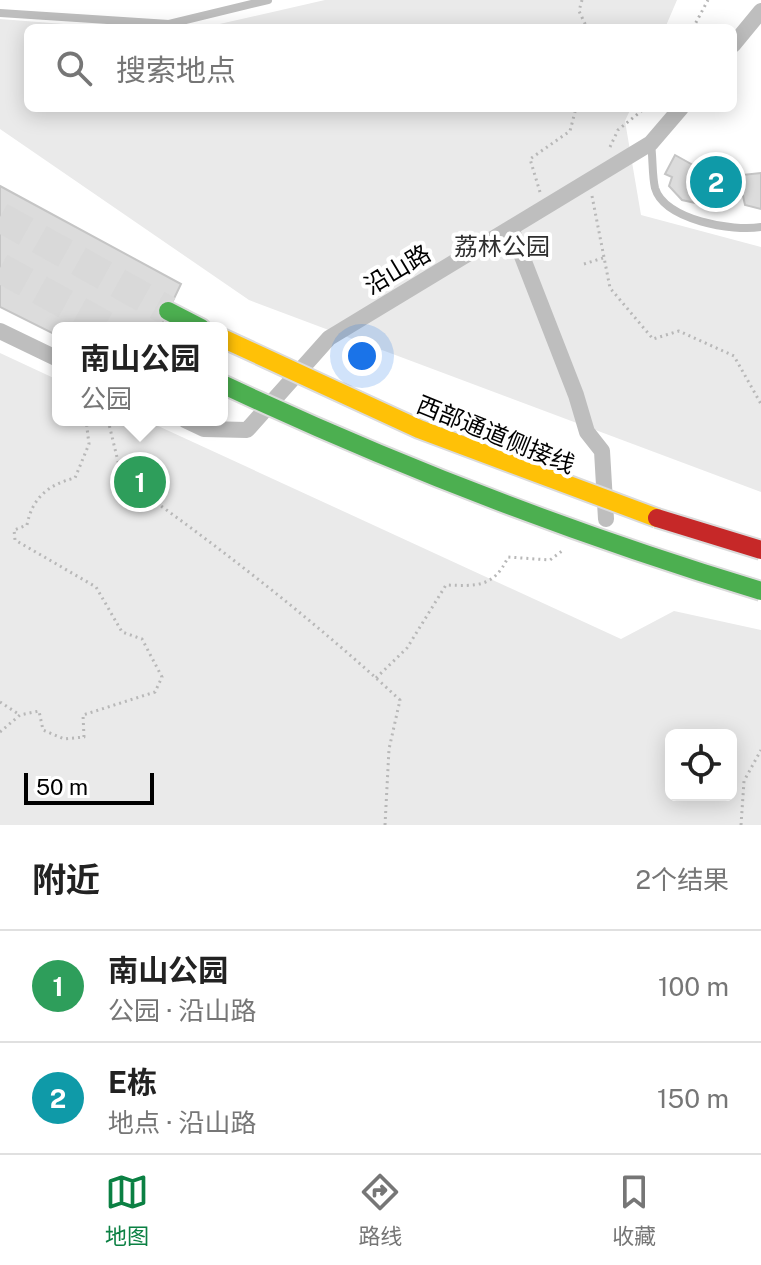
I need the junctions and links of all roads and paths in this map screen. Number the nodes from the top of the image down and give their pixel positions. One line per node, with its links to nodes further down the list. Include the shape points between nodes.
1 (268, 0): 5 (lane, via 169,24)
2 (582, 0): 6 (path, via 579,11)
3 (708, 0): 7 (path)
4 (761, 11): 8 (street)
5 (0, 13)
6 (585, 24)
7 (695, 24)
8 (737, 40)
9 (575, 112): 15 (path, via 570,131 530,159)
10 (640, 112): 13 (path, via 618,130 610,147)
11 (678, 112): 12 (street, 沿山路)
12 (651, 143): 13 (street, 沿山路); 16 (lane, via 656,191 676,213 714,226)
13 (612, 167): 14 (street, 沿山路)
14 (589, 181): 15 (street, 沿山路); 18 (path)
15 (545, 207): 17 (street, 沿山路)
16 (761, 227)
17 (511, 228): 29 (street, 沿山路, via 329,338 247,430); 30 (street, via 587,432 602,451)
18 (604, 258): 19 (path); 26 (path, via 610,288 653,339 679,331 734,356)
19 (584, 264)
20 (168, 311): 21 (highway)
21 (189, 322)
22 (0, 331): 24 (street)
23 (228, 341): 32 (highway, 西部通道侧接线, bridge, via 425,433 555,485)
24 (52, 356)
25 (228, 387): 33 (highway, bridge, via 424,476 593,538)
26 (761, 404)
27 (87, 426): 36 (path, via 89,444 75,478 54,483 30,508 27,525 14,530 15,540 96,587 122,632 142,639 162,677 155,692 83,715 84,737 64,739 43,730 39,711)
28 (109, 426): 34 (path, via 122,478 198,532)
29 (198, 426)
30 (606, 519)
31 (572, 543): 34 (path, via 550,560 508,557 501,574 483,587 446,585 407,648)
32 (761, 550)
33 (761, 591)
34 (376, 678): 39 (path, via 400,700 389,749)
35 (0, 702): 36 (path)
36 (20, 715): 37 (path)
37 (0, 732)
38 (761, 750): 40 (path, via 744,781)
39 (385, 825)
40 (741, 825)

